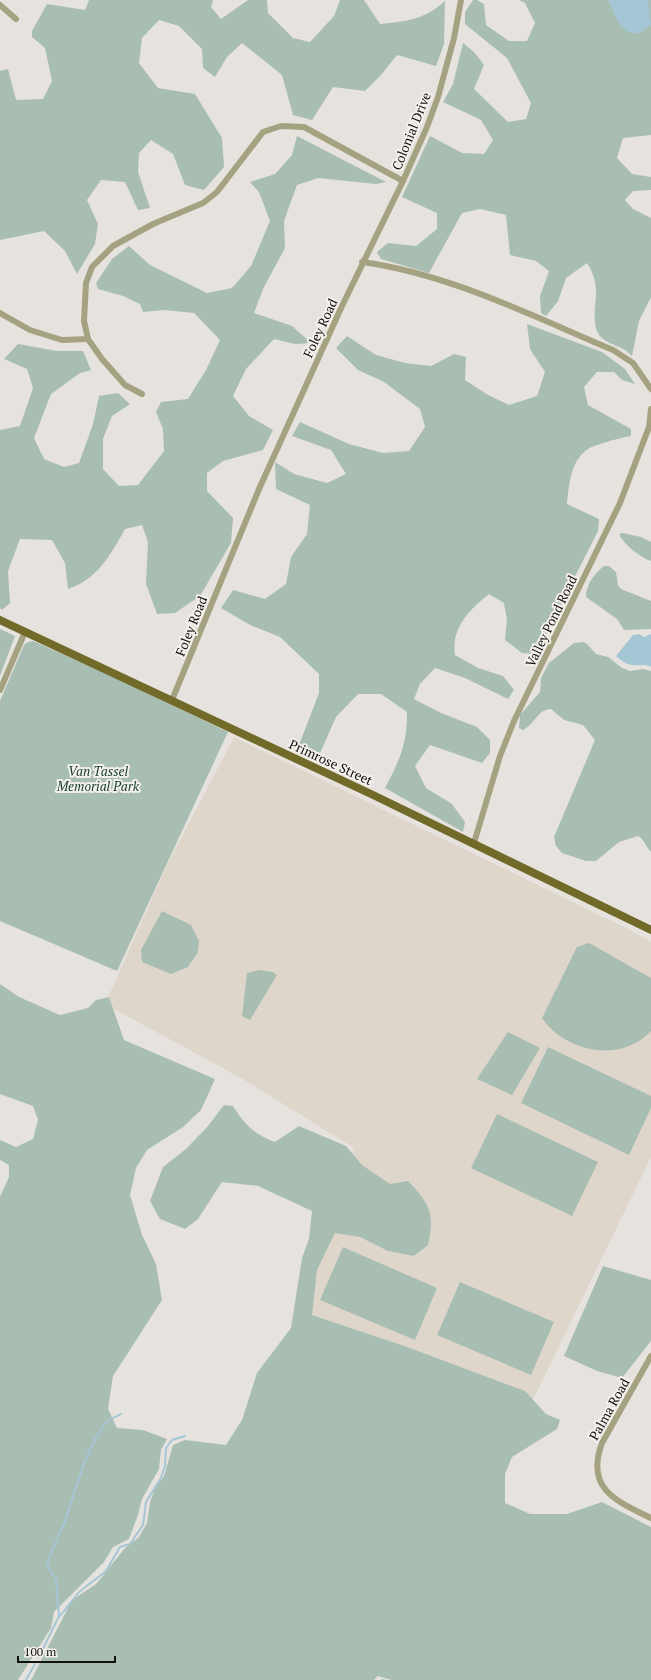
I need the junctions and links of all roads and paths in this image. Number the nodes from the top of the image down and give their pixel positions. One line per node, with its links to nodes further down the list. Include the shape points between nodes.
1 (461, 0): 4 (street, Colonial Drive, via 438,97)
2 (0, 5): 3 (street)
3 (16, 19)
4 (403, 181): 5 (street, Colonial Drive); 7 (street, via 304,127 281,126 263,132 218,192 203,203 153,224 113,246 92,267 84,299 84,321)
5 (362, 262): 8 (street, via 391,266 436,279 613,350 633,363); 14 (street, Foley Road, via 259,489)
6 (0, 313): 7 (street, via 30,330 62,340)
7 (88, 339): 9 (street, via 125,385)
8 (651, 389)
9 (142, 394)
10 (651, 409): 15 (street, Valley Pond Road, via 649,427 620,503 514,721 500,756)
11 (0, 620): 12 (main road, Primrose Street)
12 (25, 632): 13 (street); 14 (main road, Primrose Street)
13 (0, 690)
14 (172, 700): 15 (main road, Primrose Street)
15 (474, 843): 16 (main road, Primrose Street)
16 (651, 930)
17 (651, 1356): 18 (street, Palma Road, via 602,1443 596,1469 603,1487 610,1495 618,1502)
18 (651, 1518)

